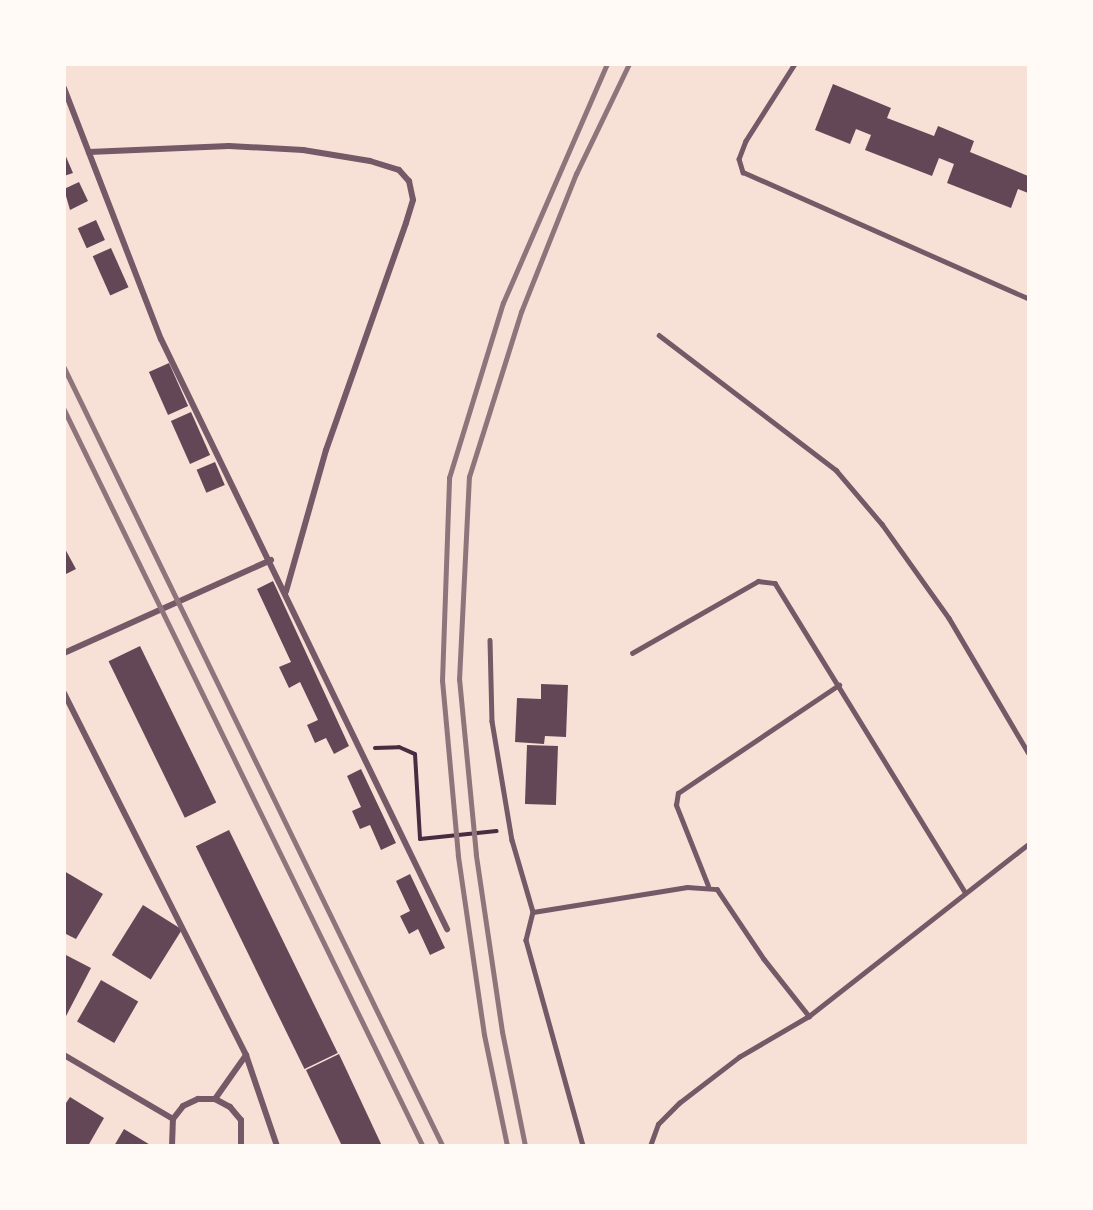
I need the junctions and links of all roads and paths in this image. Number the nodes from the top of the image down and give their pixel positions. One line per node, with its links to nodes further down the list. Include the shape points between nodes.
1 (795, 64): 4 (lane, via 746,141 739,159 743,172)
2 (64, 88): 3 (street)
3 (89, 152): 6 (street, via 161,339); 7 (street, via 229,146 303,150 370,161 399,170 409,181 413,200 326,450)
4 (1029, 298)
5 (659, 335): 14 (lane, via 836,470 882,524 949,618)
6 (271, 560): 7 (street); 9 (street)
7 (286, 591): 13 (street)
8 (490, 640): 19 (lane, via 492,721 512,840)
9 (64, 653)
10 (632, 653): 11 (lane, via 758,581 769,580 782,592)
11 (839, 685): 17 (lane, via 678,793 676,805); 18 (lane)
12 (64, 693): 23 (street)
13 (362, 750): 15 (path, via 410,749 415,754 420,839); 20 (street)
14 (1029, 752)
15 (501, 831)
16 (1029, 844): 18 (lane)
17 (708, 886): 19 (lane); 21 (lane, via 717,889 729,904 764,959)
18 (965, 892): 21 (lane)
19 (533, 912): 29 (lane, via 526,940)
20 (447, 929)
21 (809, 1016): 30 (lane, via 740,1057 679,1103 658,1124)
22 (64, 1055): 25 (street)
23 (246, 1055): 24 (street); 28 (street)
24 (216, 1099): 25 (street, via 198,1099 183,1106); 27 (street, via 230,1107 240,1120)
25 (173, 1119): 26 (street)
26 (172, 1146)
27 (241, 1146)
28 (277, 1146)
29 (583, 1146)
30 (650, 1146)

